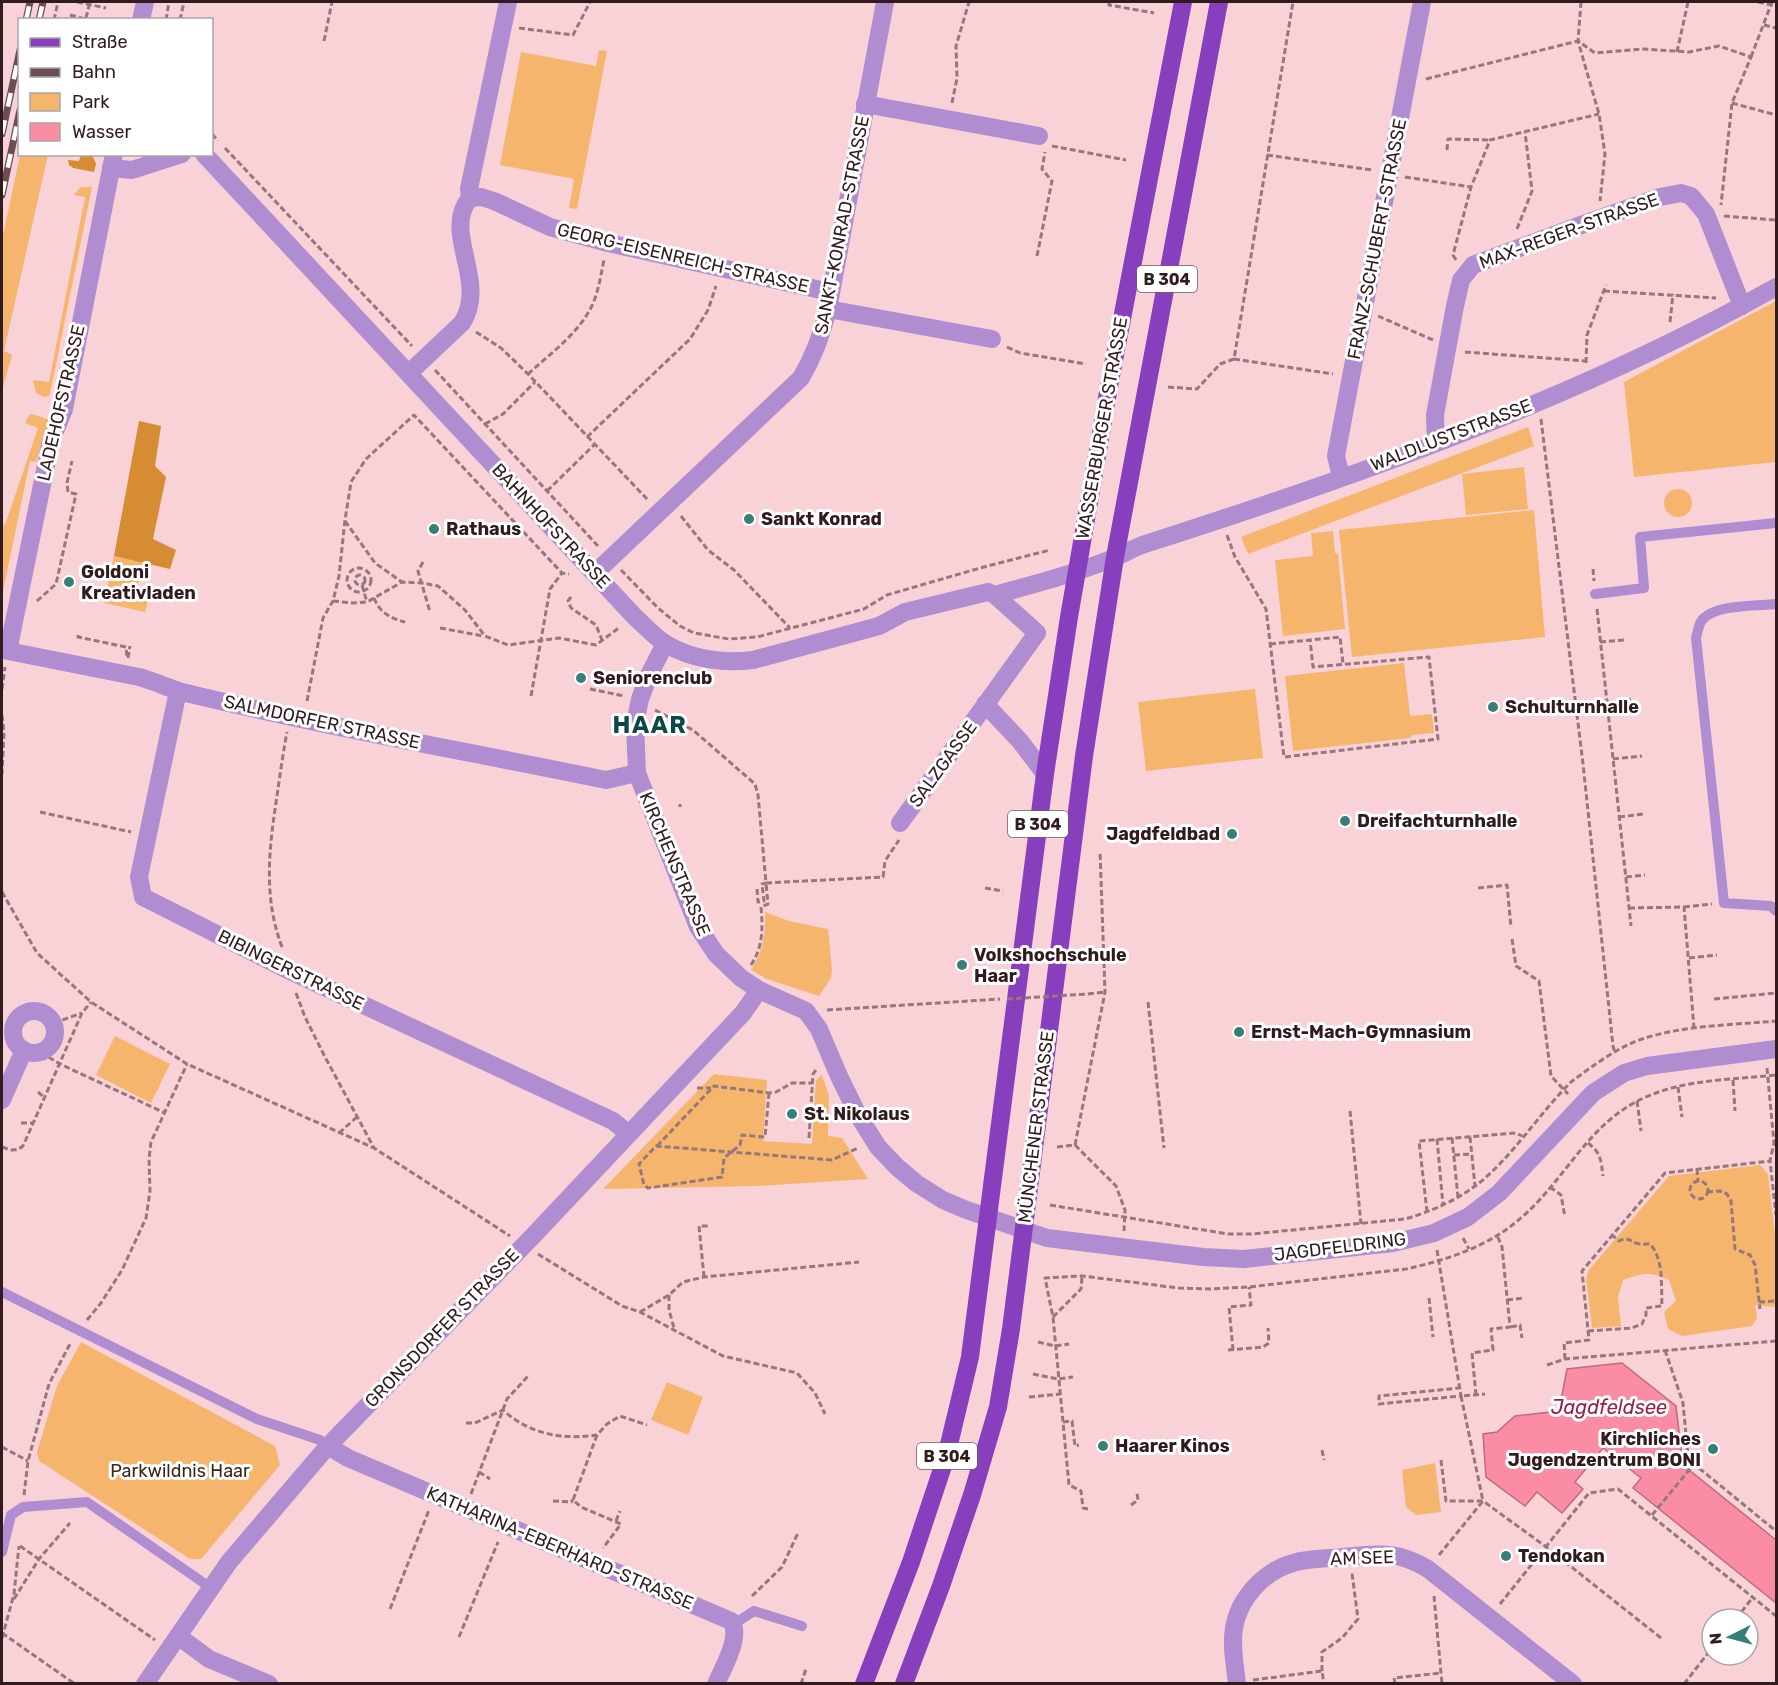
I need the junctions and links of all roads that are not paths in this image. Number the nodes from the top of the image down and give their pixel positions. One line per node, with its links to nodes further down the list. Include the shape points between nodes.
1 (145, 2): 7 (street)
2 (508, 2): 13 (street)
3 (885, 2): 8 (street, SANKT-KONRAD-STRASSE)
4 (1183, 2): 23 (main road, WASSERBURGER STRASSE / B 304)
5 (1219, 2): 22 (main road, WASSERBURGER STRASSE / B 304)
6 (1422, 2): 20 (street, FRANZ-SCHUBERT-STRASSE, via 1336,456)
7 (141, 18)
8 (865, 104): 9 (street, via 949,119); 15 (street, SANKT-KONRAD-STRASSE)
9 (1042, 143)
10 (176, 156): 12 (street, via 132,170)
11 (206, 156): 18 (street, BAHNHOFSTRASSE)
12 (112, 161): 31 (street, LADEHOFSTRASSE, via 64,409 51,441)
13 (470, 198): 15 (street, GEORG-EISENREICH-STRASSE, via 494,201 550,227 720,268); 18 (street, via 463,206 461,238 471,280 468,314)
14 (1776, 287): 16 (street, WALDLUSTSTRASSE)
15 (829, 300): 17 (street, GEORG-EISENREICH-STRASSE); 24 (street, SANKT-KONRAD-STRASSE, via 823,333 801,378)
16 (1741, 303): 19 (street, WALDLUSTSTRASSE, via 1573,388); 19 (street, MAX-REGER-STRASSE, via 1706,214 1690,196 1681,194 1473,265 1461,280 1441,346)
17 (992, 339)
18 (409, 373): 24 (street, BAHNHOFSTRASSE)
19 (1436, 443): 20 (street, WALDLUSTSTRASSE)
20 (1341, 477): 22 (street, WALDLUSTSTRASSE)
21 (1776, 523): 25 (lane, via 1640,537 1644,588)
22 (1115, 557): 23 (street, BAHNHOFSTRASSE); 44 (main road, MÜNCHENER STRASSE / B 304, via 1084,756)
23 (1076, 572): 26 (street, BAHNHOFSTRASSE); 29 (main road, MÜNCHENER STRASSE / B 304)
24 (595, 573): 30 (street, BAHNHOFSTRASSE)
25 (1595, 594)
26 (995, 595): 28 (street); 30 (street, BAHNHOFSTRASSE, via 988,592 905,612 879,626 753,660 703,658)
27 (1776, 603): 37 (lane, via 1708,614 1700,622 1696,638 1724,903 1772,906)
28 (1037, 633): 29 (street); 33 (street, SALZGASSE)
29 (1066, 638): 35 (main road, MÜNCHENER STRASSE / B 304)
30 (665, 644): 34 (street, KIRCHENSTRASSE, via 634,699)
31 (6, 660): 32 (street, SALMDORFER STRASSE, via 139,677)
32 (178, 691): 34 (street, SALMDORFER STRASSE, via 606,780); 42 (street, BIBINGERSTRASSE, via 139,877 143,897 288,970 613,1121)
33 (985, 704): 35 (street, SALZGASSE); 36 (street, SALZGASSE)
34 (637, 773): 38 (street, KIRCHENSTRASSE, via 698,927 716,954)
35 (1045, 774): 43 (main road, MÜNCHENER STRASSE / B 304)
36 (900, 823)
37 (1776, 911)
38 (759, 990): 42 (street, GRONSDORFER STRASSE); 43 (street, KIRCHENSTRASSE, via 806,1011 819,1029 858,1115 878,1147 897,1167 943,1200)
39 (1771, 1049): 44 (street, JAGDFELDRING, via 1647,1066 1624,1073 1580,1105 1499,1193 1468,1216 1418,1238 1244,1259 1047,1238)
40 (24, 1050): 40 (street, via 14,1041 15,1021 25,1012 37,1011 48,1016 54,1023 52,1041 42,1051); 41 (street)
41 (2, 1100)
42 (629, 1134): 46 (street, GRONSDORFER STRASSE)
43 (989, 1217): 44 (street, JAGDFELDRING); 55 (main road, MÜNCHENER STRASSE / B 304, via 970,1357 946,1457)
44 (1024, 1229): 56 (main road, MÜNCHENER STRASSE / B 304, via 998,1407 947,1568)
45 (2, 1292): 46 (lane, via 257,1419)
46 (328, 1446): 48 (street, GRONSDORFER STRASSE, via 256,1528); 49 (street, KATHARINA-EBERHARD-STRASSE)
47 (2, 1552): 48 (lane, via 11,1515 23,1507 87,1502)
48 (211, 1588): 51 (street, GRONSDORFER STRASSE)
49 (733, 1623): 50 (lane, via 754,1611); 54 (street, via 736,1635)
50 (802, 1626)
51 (178, 1636): 52 (street, GRONSDORFER STRASSE); 53 (street, via 210,1659)
52 (145, 1683)
53 (269, 1683)
54 (716, 1683)
55 (864, 1683)
56 (904, 1683)
57 (1237, 1683): 58 (street, AM SEE, via 1234,1627 1248,1594 1264,1578 1292,1563 1390,1553 1433,1572)
58 (1573, 1683)

